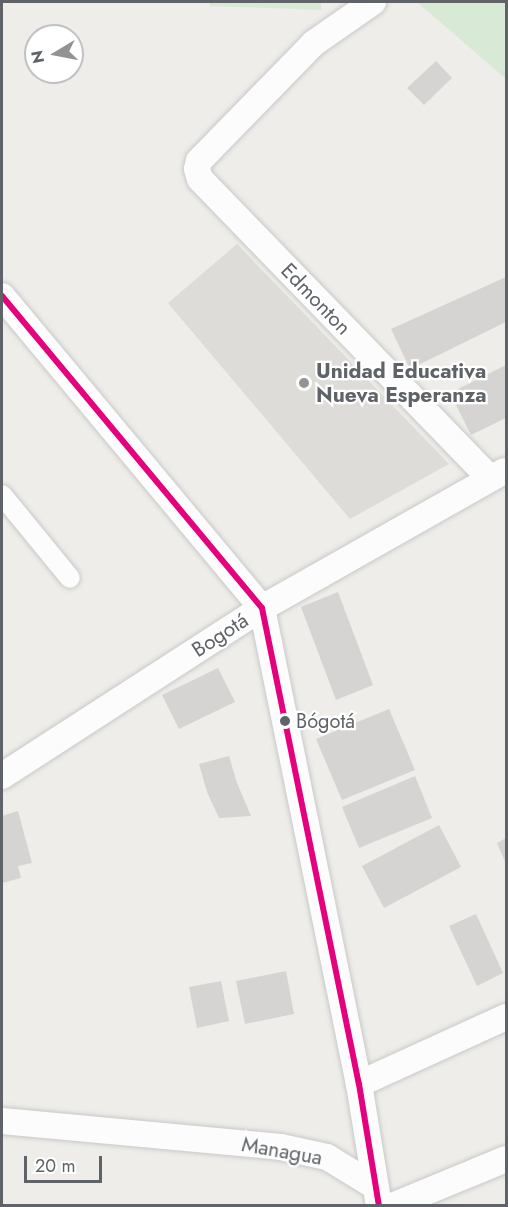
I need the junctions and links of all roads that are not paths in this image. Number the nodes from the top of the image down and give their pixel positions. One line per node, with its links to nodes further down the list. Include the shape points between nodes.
1 (373, 2): 3 (street, Edmonton, via 314,43 199,161 197,169 200,179)
2 (2, 296): 6 (street)
3 (499, 474): 6 (street, Bogotá)
4 (2, 495): 5 (street)
5 (70, 578)
6 (262, 608): 7 (street, Bogotá); 9 (street)
7 (2, 776)
8 (507, 1017): 9 (street)
9 (359, 1084): 12 (street)
10 (2, 1121): 12 (street, Managua, via 281,1147 327,1157)
11 (507, 1160): 12 (street)
12 (382, 1199)

